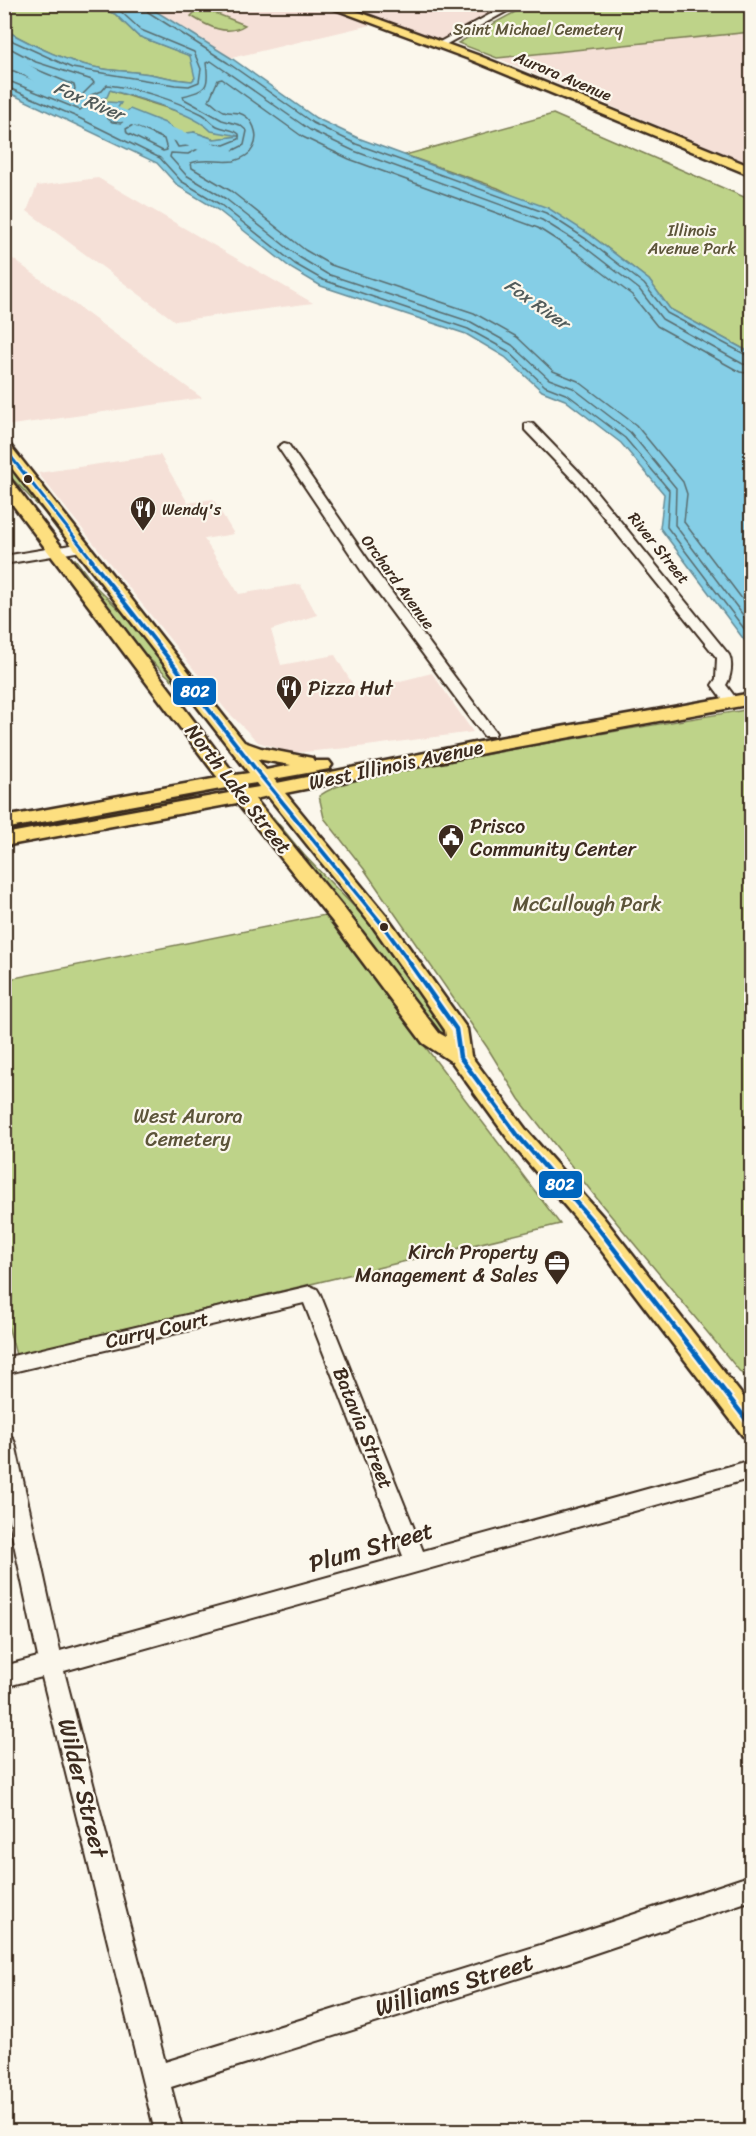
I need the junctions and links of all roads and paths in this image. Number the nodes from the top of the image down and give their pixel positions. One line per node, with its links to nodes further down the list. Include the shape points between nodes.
1 (326, 4): 3 (main road, Aurora Avenue)
2 (516, 4): 3 (street)
3 (440, 44): 4 (main road, Aurora Avenue)
4 (752, 172)
5 (529, 428): 13 (street, River Street, via 582,482 724,658 723,679 718,686)
6 (4, 447): 9 (main road, North Lake Street)
7 (284, 447): 15 (street, Orchard Avenue, via 370,573)
8 (4, 482): 10 (main road, North Lake Street)
9 (83, 547): 10 (street); 16 (main road, North Lake Street)
10 (57, 551): 11 (street); 19 (main road, North Lake Street)
11 (4, 560)
12 (752, 686): 13 (main road, West Illinois Avenue)
13 (727, 696): 14 (main road, West Illinois Avenue); 15 (main road, West Illinois Avenue); 18 (main road, West Illinois Avenue, via 498,744)
14 (752, 698)
15 (489, 733): 17 (main road, West Illinois Avenue)
16 (238, 746): 17 (main road, via 270,756); 18 (main road, North Lake Street)
17 (324, 764): 18 (main road, West Illinois Avenue)
18 (267, 783): 19 (main road, West Illinois Avenue); 22 (main road, North Lake Street, via 420,975 456,1029)
19 (236, 789): 20 (main road, West Illinois Avenue); 21 (main road, West Illinois Avenue); 22 (main road, North Lake Street, via 431,1038)
20 (4, 823)
21 (4, 840)
22 (460, 1057): 25 (main road, North Lake Street, via 519,1137 594,1223)
23 (310, 1294): 24 (street, Curry Court); 28 (street, Batavia Street)
24 (4, 1366)
25 (752, 1428)
26 (4, 1443): 29 (street, Wilder Street)
27 (752, 1469): 28 (street, Plum Street)
28 (416, 1562): 29 (street, Plum Street)
29 (51, 1664): 30 (street, Plum Street); 32 (street, Wilder Street)
30 (4, 1677)
31 (752, 1887): 32 (street, Williams Street, via 566,1950)
32 (156, 2078): 33 (street, Wilder Street)
33 (169, 2132)

